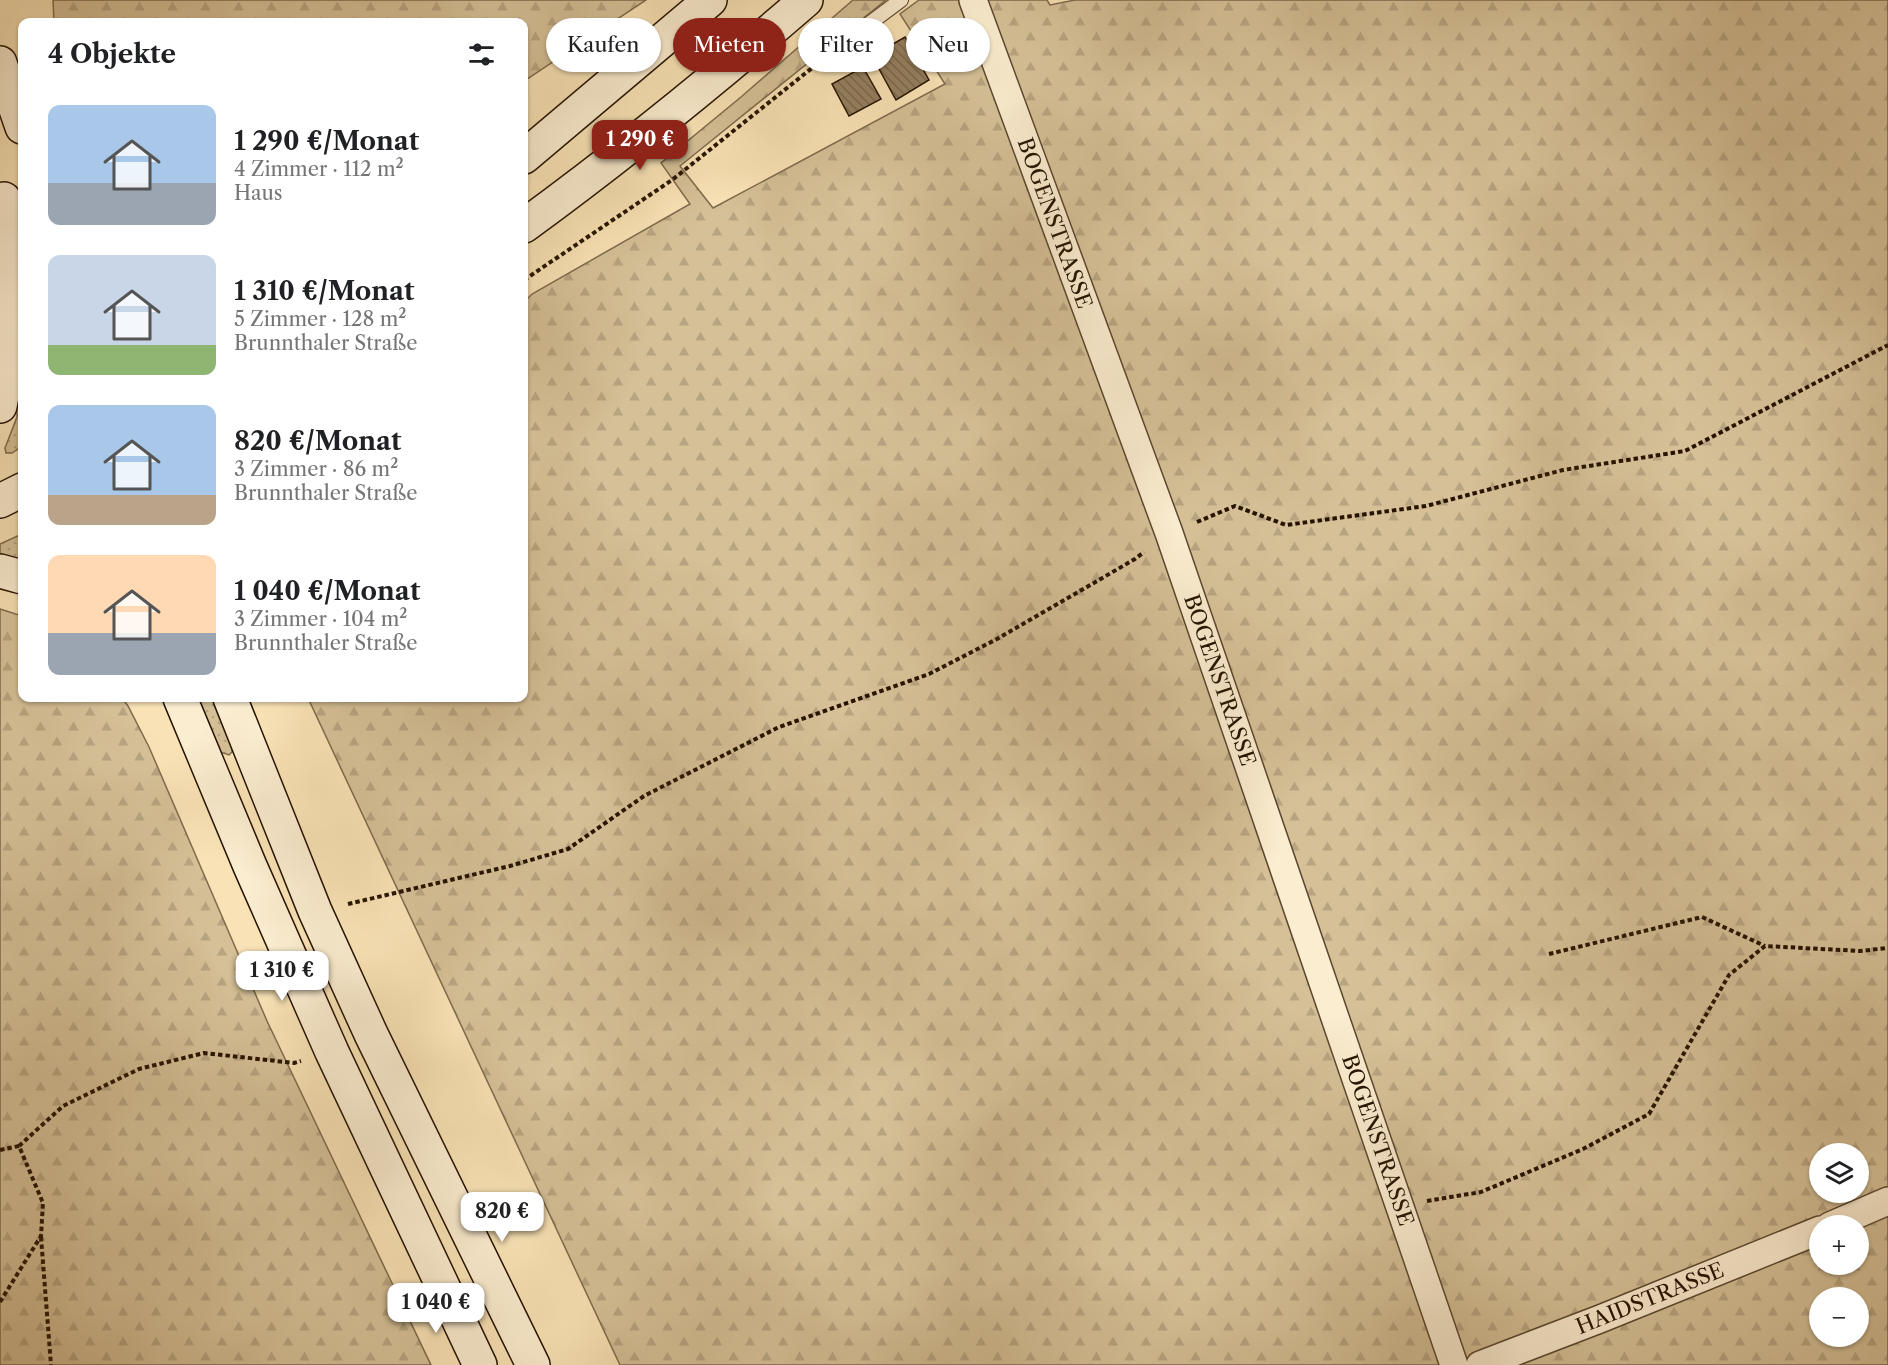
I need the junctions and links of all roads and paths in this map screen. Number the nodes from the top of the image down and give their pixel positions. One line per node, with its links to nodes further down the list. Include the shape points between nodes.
1 (710, 0): 9 (main road)
2 (806, 0): 11 (main road, via 723,72)
3 (901, 0): 5 (lane)
4 (973, 0): 18 (street, BOGENSTRASSE)
5 (877, 18)
6 (0, 63): 8 (main road)
7 (807, 72): 13 (path, via 672,180)
8 (18, 115)
9 (528, 154)
10 (2, 192): 12 (main road); 15 (main road, via 8,318)
11 (528, 223)
12 (18, 239)
13 (528, 277)
14 (1888, 345): 18 (path, via 1685,451 1563,470 1426,506 1286,525 1235,506)
15 (0, 406)
16 (18, 492): 17 (main road)
17 (0, 501)
18 (1169, 533): 23 (path, via 1135,559 998,639 929,674 779,727 644,796 568,849); 31 (street, BOGENSTRASSE)
19 (0, 571): 20 (main road)
20 (18, 576)
21 (182, 702): 37 (main road, via 332,1052)
22 (232, 702): 23 (main road)
23 (315, 912): 38 (main road, via 370,1034)
24 (1765, 946): 25 (path, via 1860,951); 26 (path, via 1702,917); 31 (path, via 1729,975 1649,1114 1583,1149 1481,1192)
25 (1888, 948)
26 (1549, 954)
27 (284, 1061): 28 (path, via 204,1053 139,1069 63,1106)
28 (20, 1146): 29 (path); 34 (path, via 43,1203)
29 (0, 1150)
30 (1888, 1201): 32 (street)
31 (1400, 1205): 39 (street, BOGENSTRASSE)
32 (1856, 1215)
33 (1809, 1234): 40 (street, HAIDSTRASSE)
34 (41, 1236): 35 (path); 36 (path)
35 (0, 1302)
36 (51, 1365)
37 (480, 1365)
38 (533, 1365)
39 (1454, 1365)
40 (1479, 1365)

